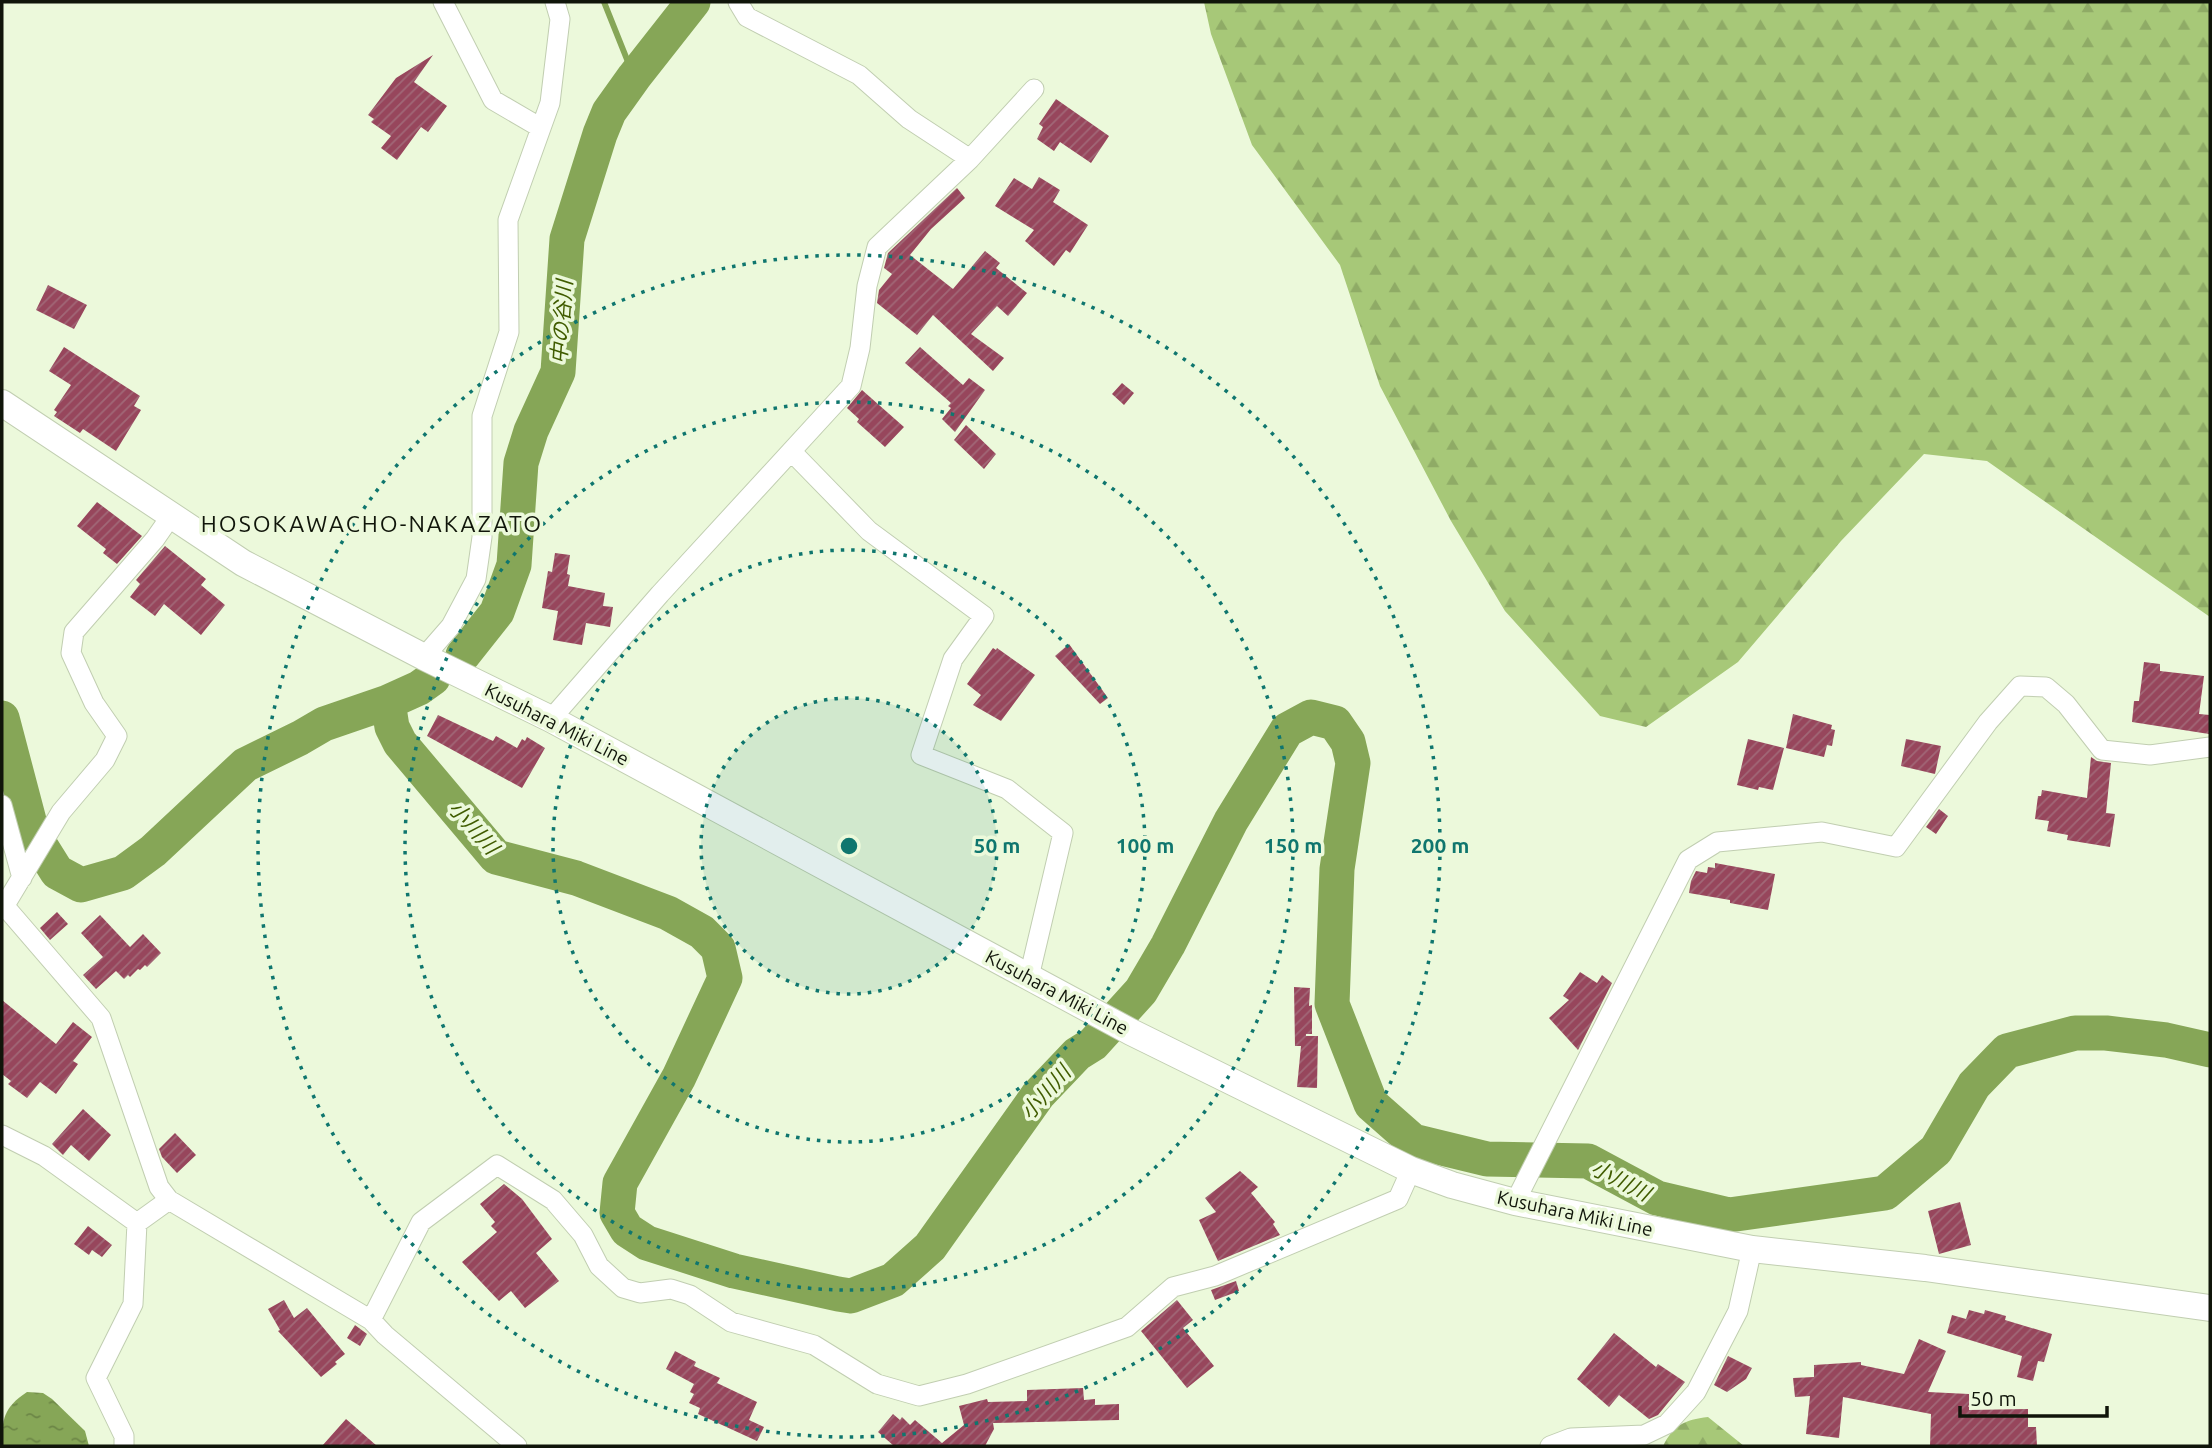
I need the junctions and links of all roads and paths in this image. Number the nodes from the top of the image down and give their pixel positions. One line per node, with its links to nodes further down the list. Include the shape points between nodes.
1 (443, 2): 5 (street, via 493,100)
2 (555, 2): 5 (street, via 560,19 550,103)
3 (738, 2): 6 (street, via 747,16 859,75 909,119)
4 (1034, 89): 6 (street)
5 (541, 128): 10 (street, via 508,220 509,332 482,416 482,537 476,579 451,626)
6 (970, 159): 8 (street, via 877,247 851,386)
7 (2, 402): 9 (main road, Kusuhara Miki Line)
8 (792, 452): 11 (street); 16 (street, via 869,531 984,616 953,659 921,755 1007,789 1063,832)
9 (171, 516): 10 (main road, Kusuhara Miki Line, via 243,563); 14 (street, via 74,632 71,653 94,703 117,736 105,760 61,811)
10 (424, 657): 11 (main road, Kusuhara Miki Line)
11 (551, 719): 16 (main road, Kusuhara Miki Line)
12 (2210, 747): 20 (street, via 2150,755 2102,750 2066,704 2046,687 2020,685 1896,847 1822,832 1717,842 1688,860)
13 (2, 805): 14 (street)
14 (22, 878): 15 (street)
15 (3, 904): 19 (street, via 101,1018 159,1187)
16 (1028, 977): 18 (main road, Kusuhara Miki Line)
17 (2, 1135): 21 (street, via 44,1156)
18 (1411, 1170): 20 (main road, Kusuhara Miki Line); 24 (street, via 1398,1199 1215,1276 1173,1287 1127,1327 967,1384 919,1396 877,1384 814,1345 731,1322 690,1295 671,1289 640,1293 624,1288 599,1266 583,1235 554,1200 497,1165 421,1222)
19 (169, 1200): 21 (street); 24 (street)
20 (1515, 1202): 22 (main road, Kusuhara Miki Line)
21 (136, 1223): 25 (street, via 133,1304 96,1377 124,1436)
22 (1752, 1249): 23 (main road, Kusuhara Miki Line); 27 (street, via 1738,1311 1696,1392 1667,1424 1644,1435 1571,1438)
23 (2210, 1308)
24 (371, 1320): 26 (street)
25 (124, 1446)
26 (516, 1446)
27 (1550, 1446)

